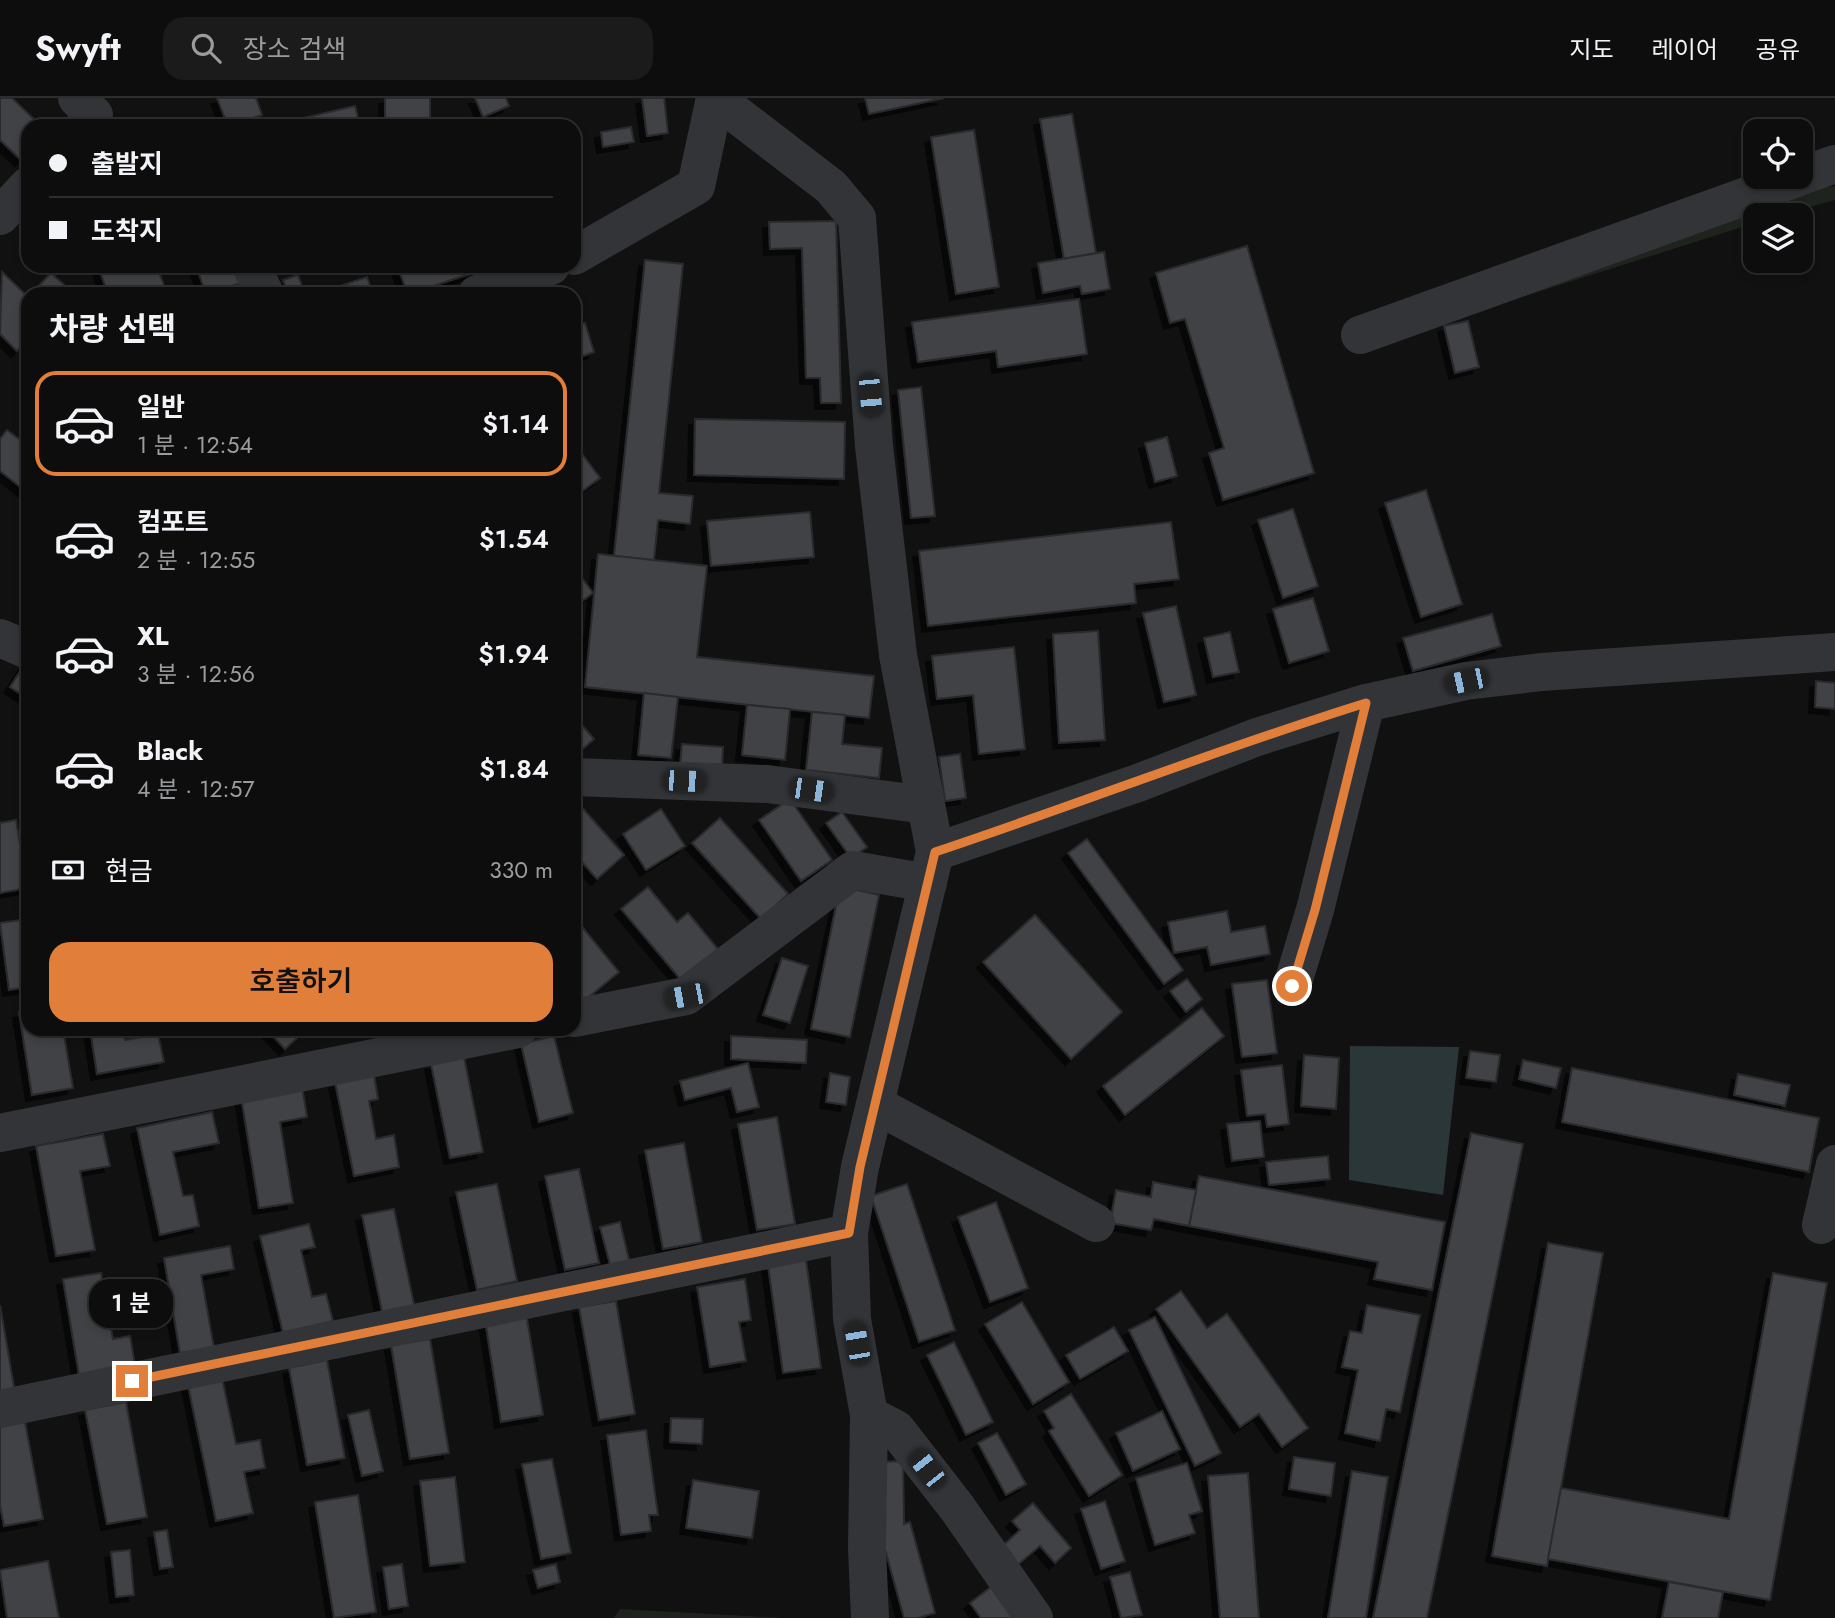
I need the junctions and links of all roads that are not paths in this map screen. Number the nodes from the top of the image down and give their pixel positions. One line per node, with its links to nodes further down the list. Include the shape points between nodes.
1 (715, 98): 7 (street, via 696,186); 16 (street, via 831,187 857,218 874,446 897,642)
2 (1835, 164): 3 (street)
3 (1813, 172)
4 (1764, 189): 10 (street)
5 (21, 194): 6 (street)
6 (0, 216)
7 (581, 253)
8 (532, 273): 9 (street)
9 (496, 287)
10 (1360, 334)
11 (0, 638): 12 (street)
12 (21, 647)
13 (1835, 652): 14 (street, via 1541,672 1466,681)
14 (1366, 703): 17 (street, via 1257,737); 18 (street)
15 (581, 777): 16 (street, via 767,785)
16 (926, 805): 17 (street)
17 (931, 867): 19 (street, via 853,870 686,996); 21 (street)
18 (1292, 986)
19 (581, 1017)
20 (483, 1036): 22 (street)
21 (876, 1105): 24 (street); 26 (street)
22 (0, 1133)
23 (1835, 1164): 25 (street)
24 (1096, 1223)
25 (1821, 1225)
26 (849, 1233): 27 (street); 28 (street, via 852,1319)
27 (0, 1409)
28 (869, 1415): 29 (street); 30 (street, via 896,1429)
29 (870, 1618)
30 (1034, 1618)

